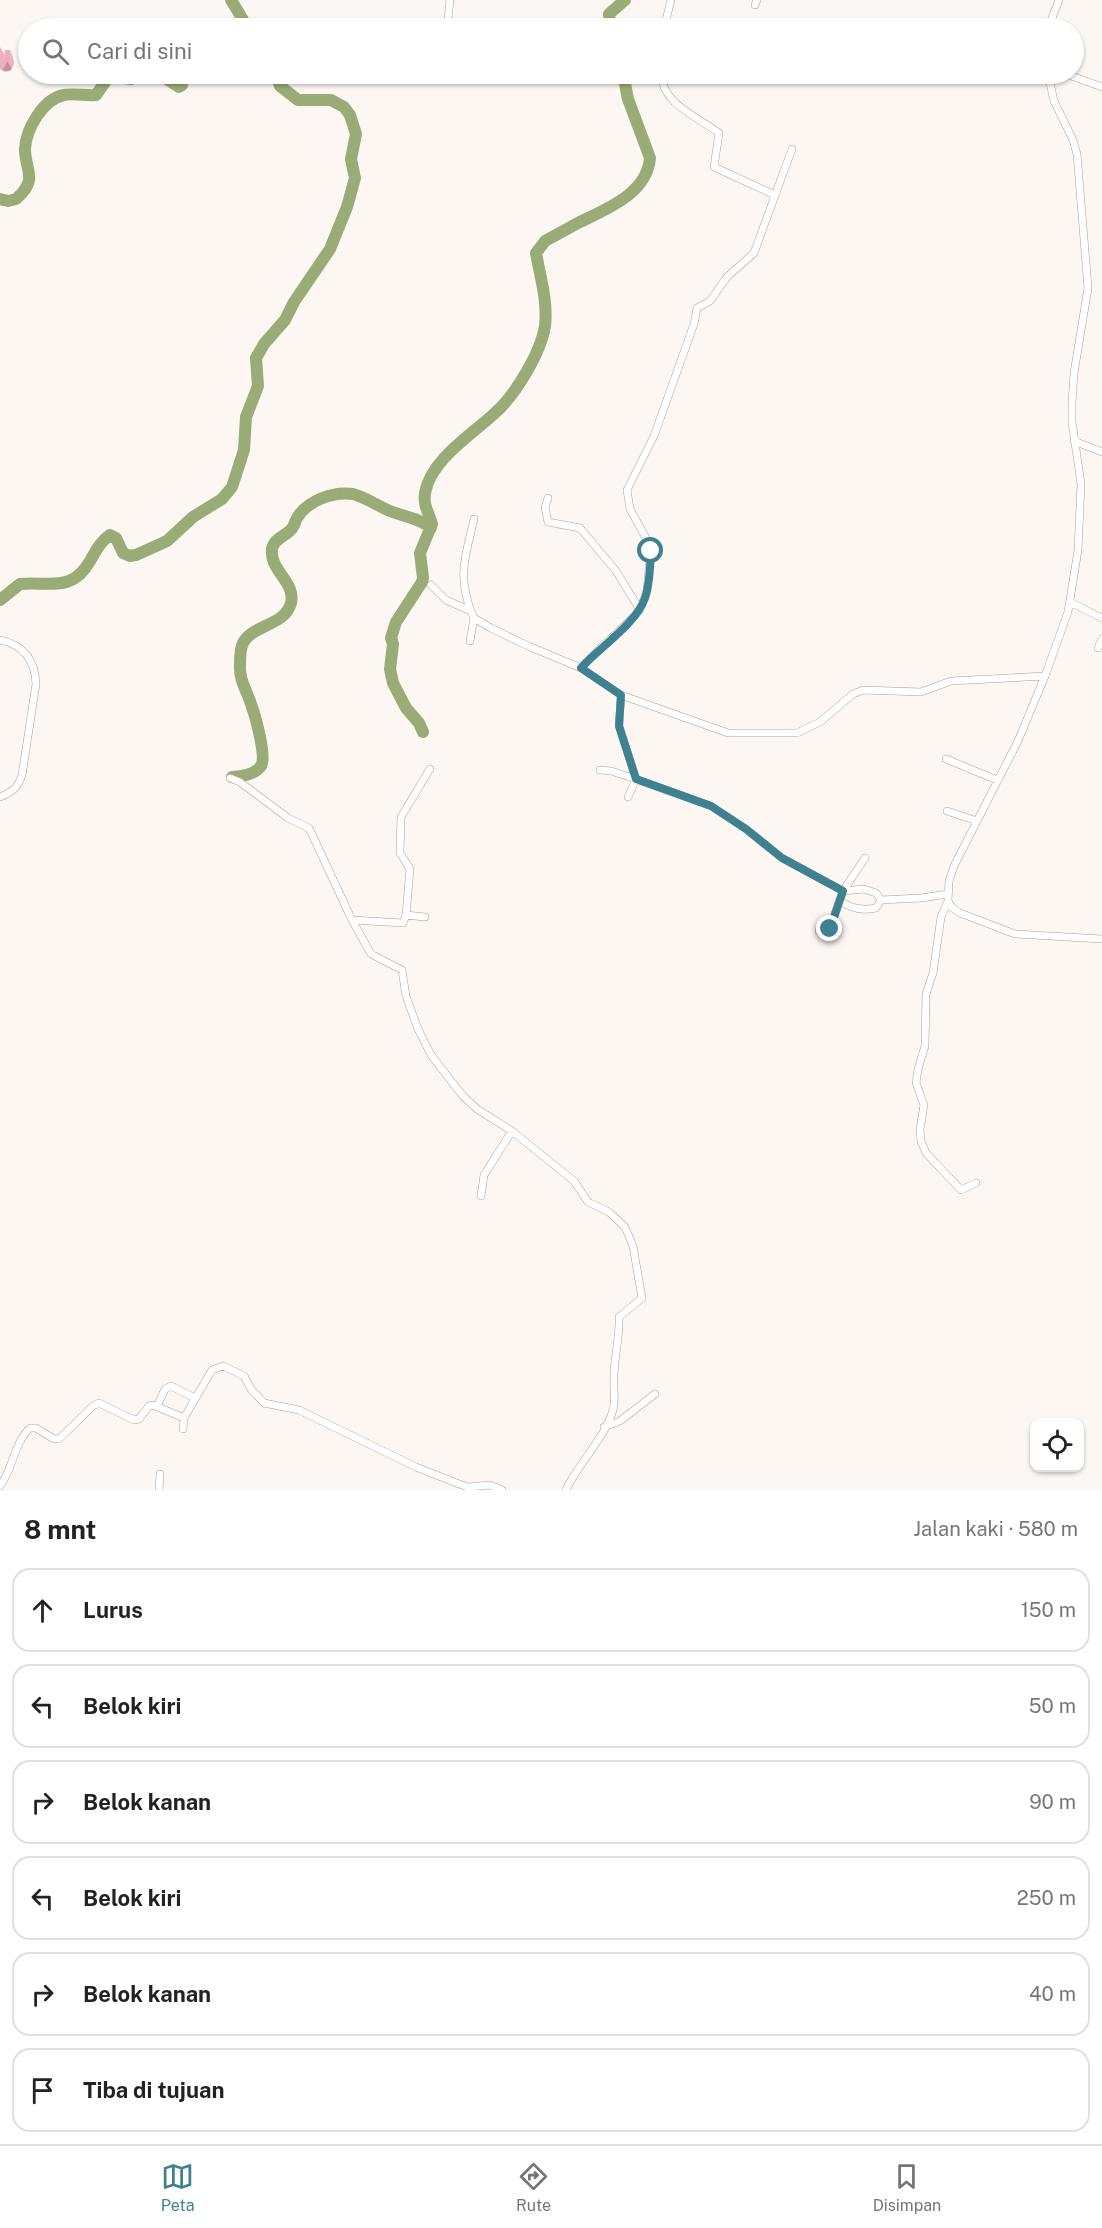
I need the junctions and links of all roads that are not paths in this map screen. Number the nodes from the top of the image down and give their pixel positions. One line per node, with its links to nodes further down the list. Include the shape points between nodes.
1 (450, 0): 4 (street)
2 (671, 0): 5 (street)
3 (1059, 0): 6 (street)
4 (448, 18)
5 (666, 18)
6 (1052, 18)
7 (1084, 80): 10 (street)
8 (662, 84): 12 (street, via 671,100 718,133 714,166)
9 (1050, 84): 13 (street, via 1077,154 1084,216 1088,288 1072,394)
10 (1102, 87)
11 (792, 148): 12 (street)
12 (775, 195): 19 (street, via 754,253 727,278 710,301 697,308 654,436 627,490 630,509 651,547 647,590)
13 (1074, 441): 14 (street); 18 (street, via 1082,484)
14 (1102, 452)
15 (548, 498): 19 (street, via 548,522 580,528 616,571)
16 (474, 519): 20 (street, via 462,584)
17 (431, 585): 20 (street, via 446,600)
18 (1070, 602): 21 (street); 27 (street)
19 (640, 610): 26 (street)
20 (473, 614): 24 (street); 26 (street, via 528,646)
21 (1102, 618)
22 (0, 639): 35 (street, via 12,642 31,659 36,684 22,775 14,790)
23 (1102, 639): 25 (street)
24 (470, 641)
25 (1098, 648)
26 (581, 668): 28 (street)
27 (1045, 676): 28 (street, via 951,681 921,692 863,690 820,722 797,733 728,733); 34 (street)
28 (621, 695): 33 (street, via 619,726)
29 (946, 759): 34 (street)
30 (430, 769): 44 (street, via 400,817 400,853 411,869)
31 (600, 770): 33 (street)
32 (230, 778): 46 (street, via 309,828)
33 (636, 779): 36 (street); 40 (street, via 711,806 782,858)
34 (997, 780): 38 (street)
35 (0, 797)
36 (628, 797)
37 (947, 811): 38 (street)
38 (977, 821): 41 (street, via 954,866)
39 (865, 858): 40 (street)
40 (843, 891): 42 (street, via 864,889 876,893); 43 (street)
41 (948, 898): 42 (street); 48 (street, via 951,907 960,913 1015,934); 50 (street, via 927,988 925,1046 916,1075 924,1105 921,1141 926,1153 961,1190)
42 (881, 900): 43 (street, via 876,908 862,910)
43 (838, 901): 47 (street, via 830,929)
44 (406, 915): 45 (street); 46 (street, via 403,923)
45 (425, 917)
46 (352, 920): 49 (street, via 371,954 402,970 406,996 431,1055 477,1109)
47 (819, 931)
48 (1102, 939)
49 (512, 1131): 51 (street, via 484,1175); 56 (street, via 578,1185 588,1202 621,1222 633,1246 642,1298 619,1317 614,1408)
50 (976, 1183)
51 (481, 1196)
52 (655, 1394): 56 (street)
53 (195, 1398): 54 (street, via 169,1386); 55 (street); 61 (street, via 212,1371 226,1367 246,1378 264,1403 299,1410 459,1484 490,1485)
54 (157, 1406): 55 (street); 59 (street, via 149,1406 136,1420 96,1404 56,1439 30,1428)
55 (184, 1418): 57 (street)
56 (604, 1427): 62 (street)
57 (183, 1429)
58 (160, 1474): 60 (street)
59 (0, 1486)
60 (159, 1490)
61 (502, 1490)
62 (566, 1490)

